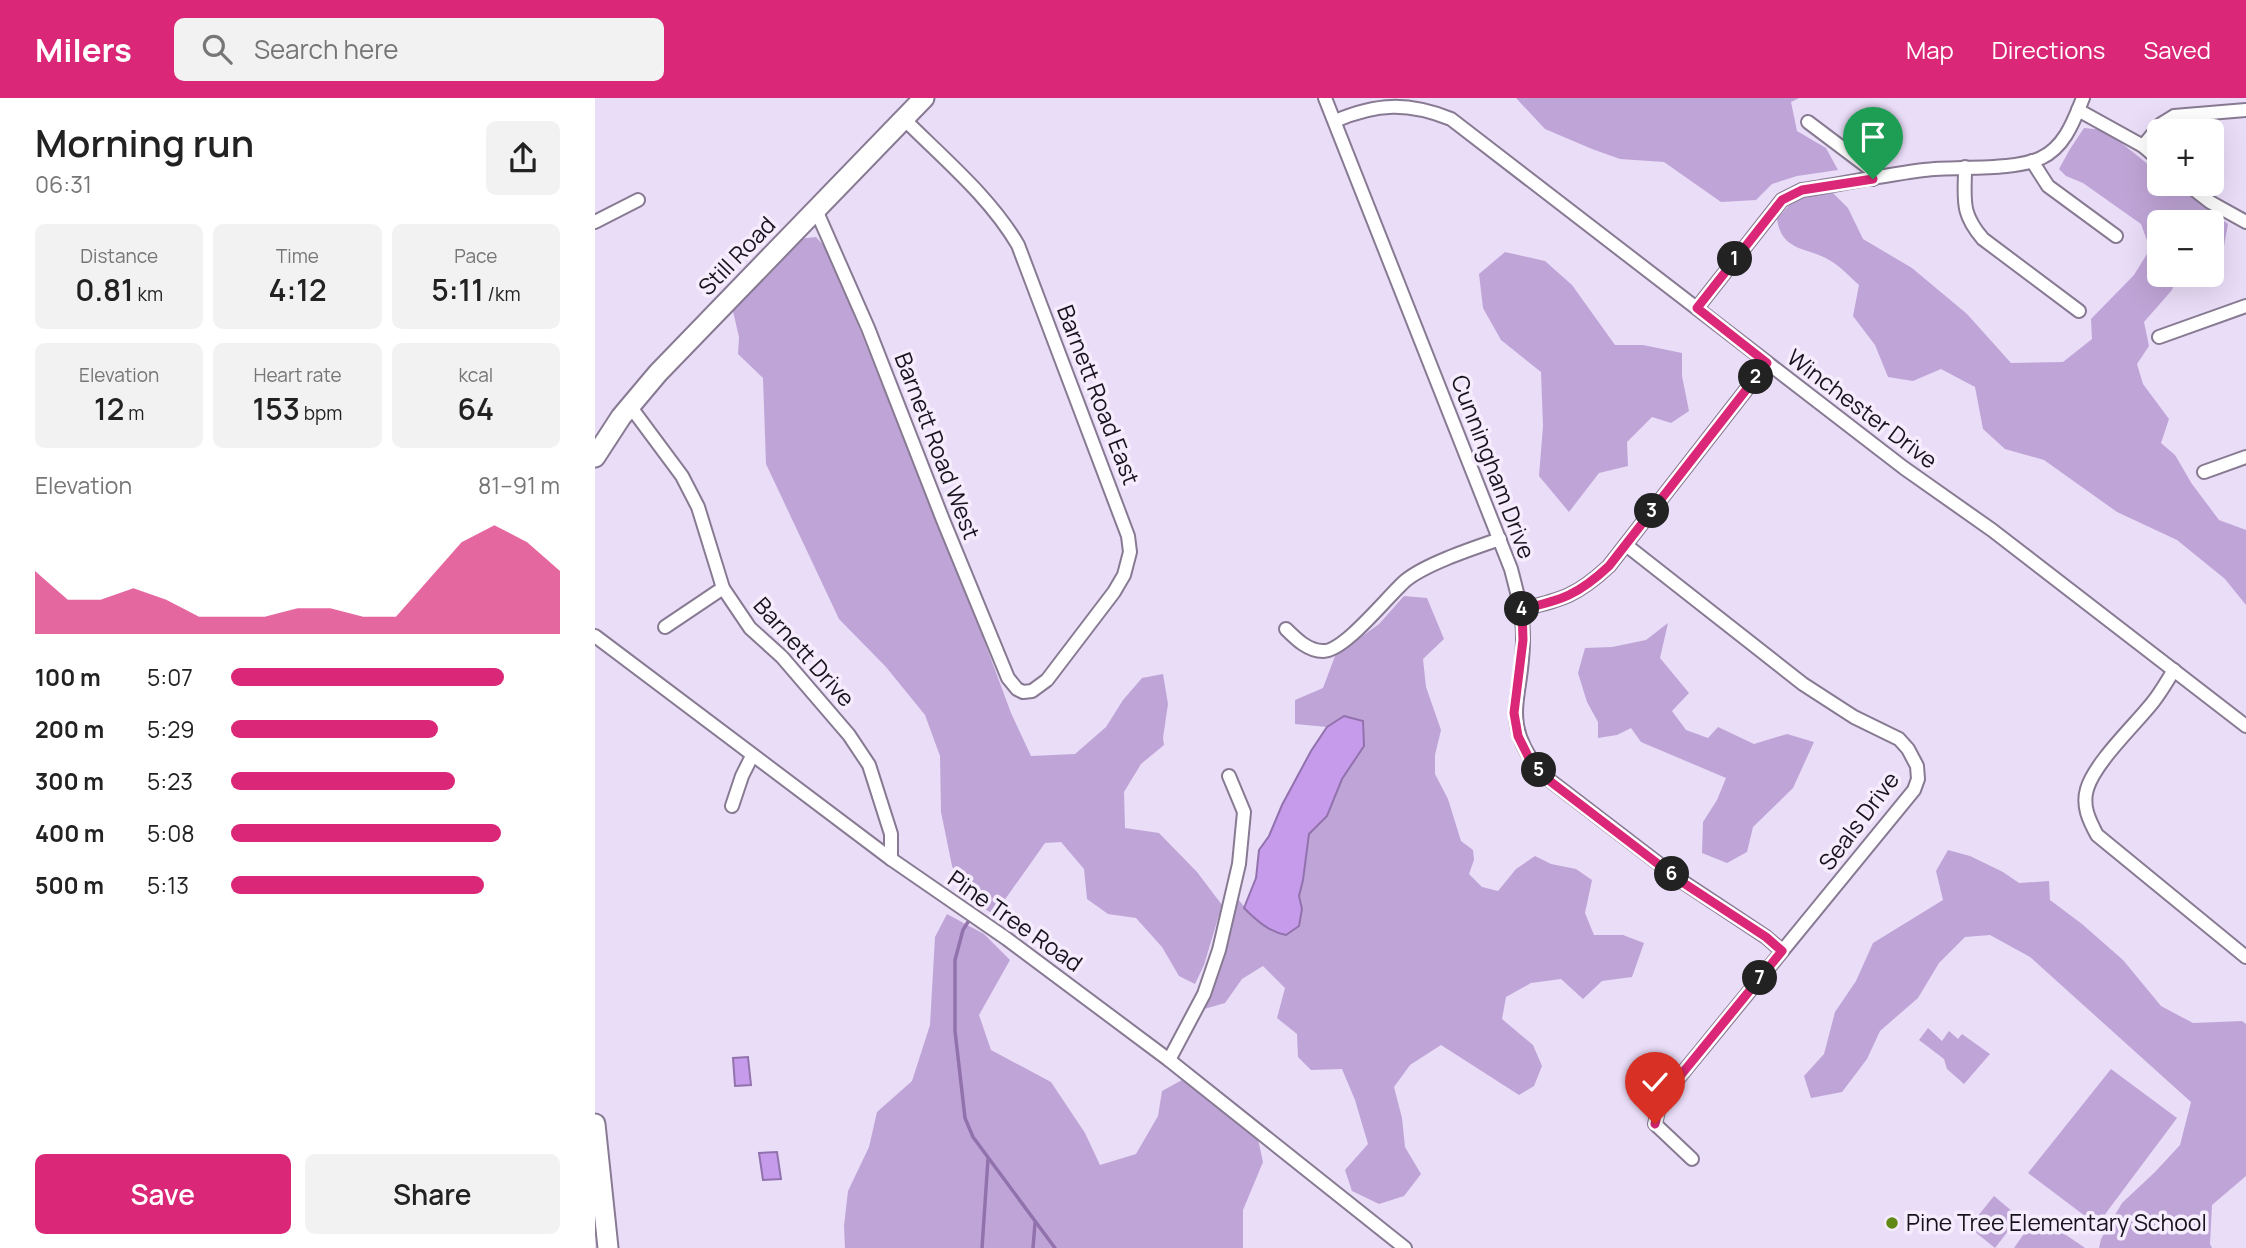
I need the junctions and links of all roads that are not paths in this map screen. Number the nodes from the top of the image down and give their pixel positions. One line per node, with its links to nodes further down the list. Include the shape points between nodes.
1 (924, 98): 5 (main road, Still Road)
2 (1325, 98): 6 (street, Cunningham Drive)
3 (2081, 104): 8 (street); 10 (street, via 2062,142)
4 (2246, 110): 8 (street, via 2174,117 2161,124)
5 (904, 119): 15 (main road, Still Road); 36 (street, Barnett Road East, via 988,204 1018,246 1128,536 1127,564 1114,592 1047,680)
6 (1335, 121): 20 (street, Winchester Drive, via 1376,107 1401,106 1451,119); 28 (street, Cunningham Drive)
7 (1808, 122): 12 (street, via 1868,167)
8 (2143, 146): 9 (street)
9 (2147, 150)
10 (2032, 161): 11 (street); 18 (street, via 2048,186)
11 (1965, 167): 12 (street); 21 (street, via 1970,224 1983,239)
12 (1873, 179): 20 (street, via 1802,190 1782,200)
13 (2202, 196): 17 (street)
14 (638, 200): 16 (street)
15 (815, 210): 24 (main road, Still Road); 36 (street, Barnett Road West, via 869,328 1008,678)
16 (595, 222)
17 (2246, 222)
18 (2116, 236)
19 (2246, 306): 22 (street)
20 (1697, 308): 23 (street, Winchester Drive)
21 (2079, 311)
22 (2159, 337)
23 (1767, 363): 29 (street); 35 (street, Winchester Drive)
24 (630, 406): 25 (main road, Still Road); 30 (street, Barnett Drive, via 674,465 698,507)
25 (595, 457)
26 (2246, 457): 27 (street)
27 (2204, 471)
28 (1500, 539): 31 (street, Cunningham Drive); 33 (street, via 1407,579 1346,641 1332,649 1310,648)
29 (1626, 545): 31 (street, via 1589,585 1558,601); 42 (street, Seals Drive, via 1803,684 1899,739 1917,766 1914,790)
30 (723, 588): 32 (street); 41 (street, Barnett Drive, via 750,628 782,657 869,765 891,834)
31 (1522, 609): 42 (street, Cunningham Drive, via 1514,713 1529,758 1542,775 1679,880)
32 (665, 627)
33 (1286, 629)
34 (595, 636): 38 (street, Pine Tree Road)
35 (2174, 670): 37 (street, Winchester Drive); 43 (street, via 2096,771 2087,789 2088,818 2097,835)
36 (1023, 692)
37 (2246, 726)
38 (752, 756): 40 (street); 41 (street, Pine Tree Road)
39 (1229, 776): 44 (street, via 1244,812 1239,864 1204,995)
40 (732, 806)
41 (891, 859): 44 (street, Pine Tree Road)
42 (1782, 951): 46 (street, Seals Drive, via 1659,1107 1655,1124)
43 (2246, 957)
44 (1169, 1060): 49 (street, Pine Tree Road)
45 (595, 1124): 47 (main road)
46 (1692, 1159)
47 (597, 1161): 48 (main road)
48 (608, 1248)
49 (1405, 1248)

